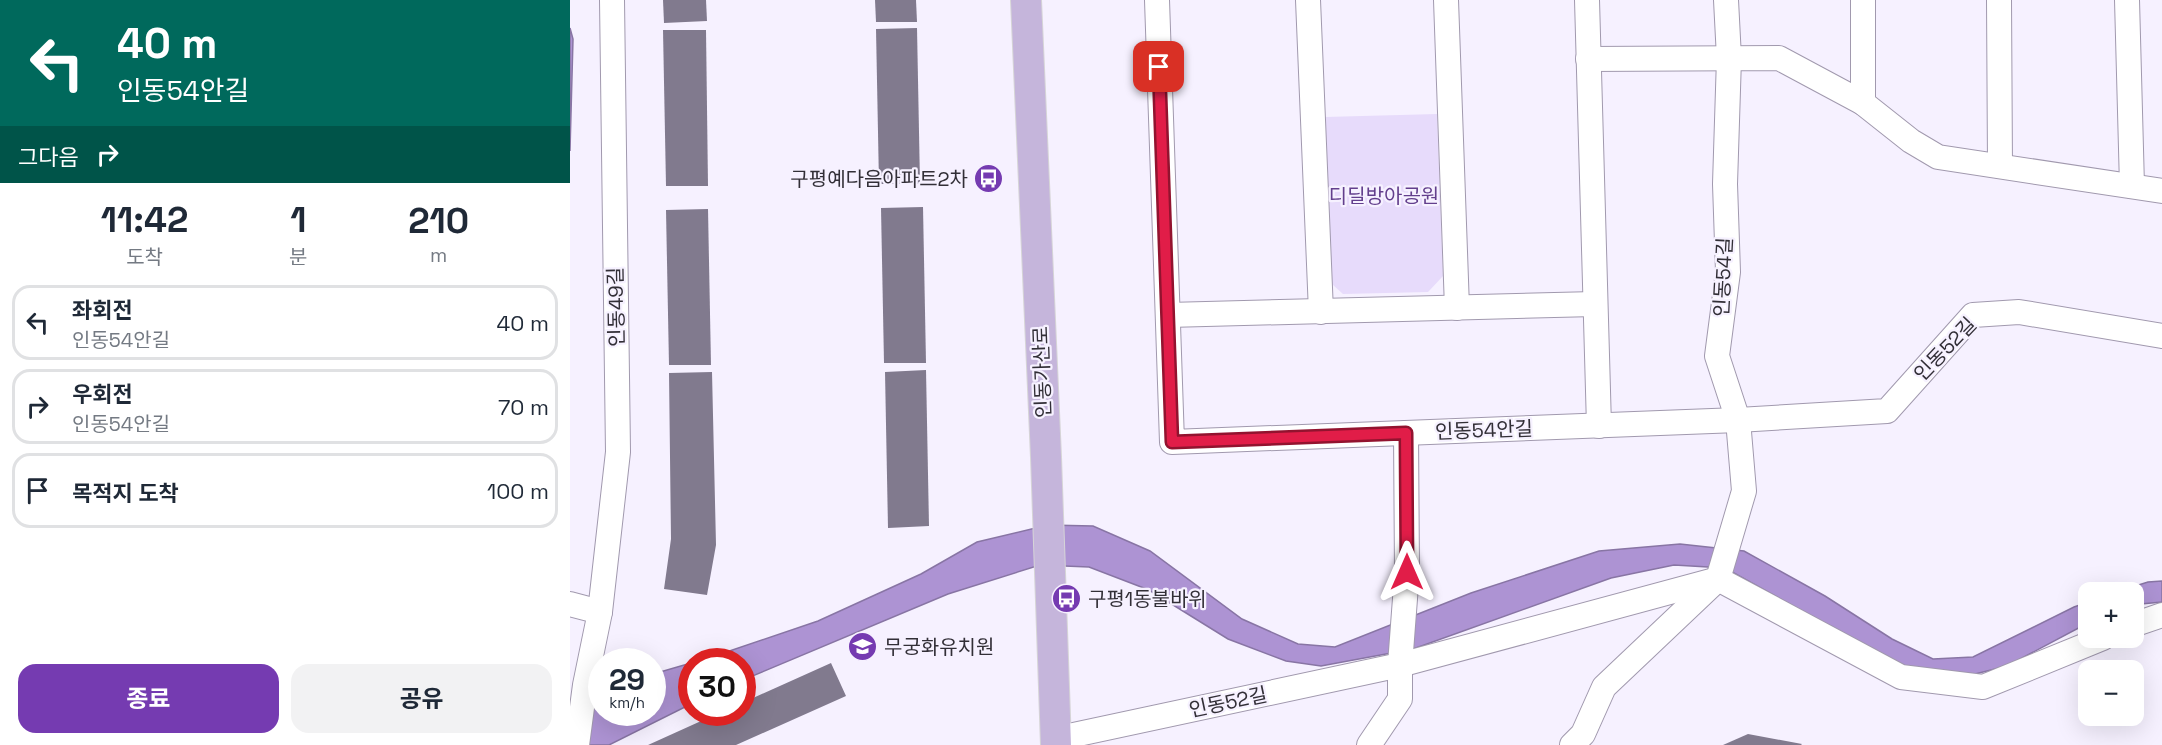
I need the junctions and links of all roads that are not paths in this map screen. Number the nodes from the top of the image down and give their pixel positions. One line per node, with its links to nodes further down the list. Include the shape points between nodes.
1 (612, 0): 27 (street, 인동49길, via 618,452)
2 (1026, 0): 32 (main road, 인동가산로)
3 (1157, 0): 20 (street, 인동54안길)
4 (1308, 0): 19 (street)
5 (1446, 0): 18 (street)
6 (1587, 0): 12 (street)
7 (1726, 0): 11 (street, 인동54길)
8 (1863, 0): 13 (street)
9 (1999, 0): 14 (street)
10 (2127, 0): 15 (street)
11 (1729, 58): 12 (street); 13 (street, via 1779,58); 22 (street, 인동54길, via 1725,184 1728,272 1717,356)
12 (1588, 59): 17 (street)
13 (1863, 103): 14 (street, via 1938,157)
14 (2001, 166): 15 (street)
15 (2132, 186): 16 (street)
16 (2162, 190)
17 (1595, 304): 18 (street); 23 (street)
18 (1457, 308): 19 (street)
19 (1321, 312): 20 (street)
20 (1168, 315): 24 (street, 인동54안길, via 1172,442)
21 (2162, 336): 22 (street, 인동52길, via 2019,312 1973,315 1887,411)
22 (1738, 420): 23 (street, 인동54안길); 25 (street, 인동54길, via 1744,491)
23 (1599, 426): 24 (street, 인동54안길)
24 (1406, 433): 31 (street, via 1407,572)
25 (1718, 579): 30 (street, via 1901,677 1983,687); 31 (street, 인동52길); 35 (street, via 1604,687 1583,734)
26 (570, 604): 27 (street)
27 (600, 612): 33 (street, 인동49길)
28 (2162, 615): 29 (street)
29 (2144, 621)
30 (2079, 648)
31 (1400, 665): 32 (street, 인동52길); 34 (street, via 1400,699)
32 (1056, 742)
33 (577, 745)
34 (1369, 745)
35 (1572, 745)

